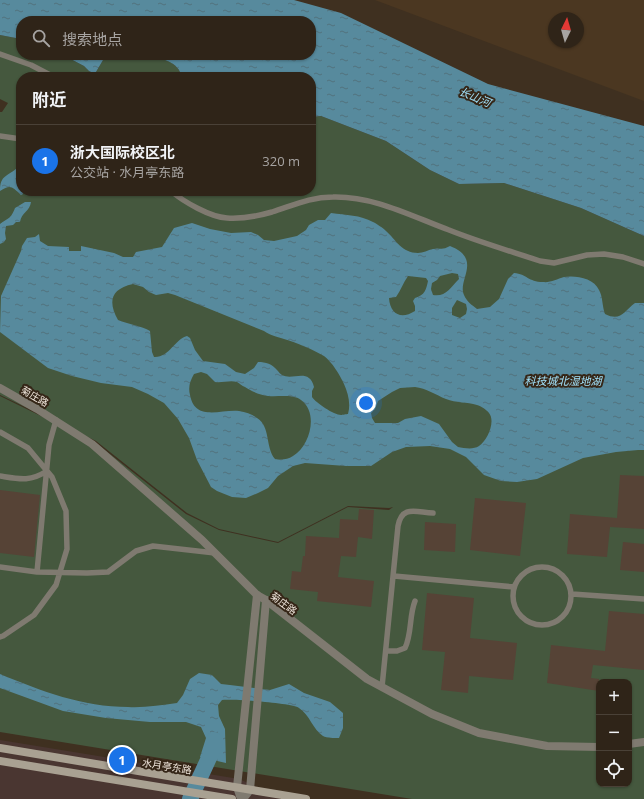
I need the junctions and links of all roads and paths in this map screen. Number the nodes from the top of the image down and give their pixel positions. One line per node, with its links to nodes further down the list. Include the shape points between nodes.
1 (0, 54): 2 (lane)
2 (16, 60)
3 (17, 60): 4 (lane)
4 (45, 72)
5 (0, 136): 6 (lane)
6 (16, 138)
7 (178, 196): 8 (lane, via 210,213 226,218 247,218 309,199 357,198 540,261 554,262 604,254)
8 (644, 264)
9 (0, 388): 10 (street, 菊庄路)
10 (56, 420): 12 (lane, via 49,445); 15 (street, 菊庄路, via 92,444)
11 (0, 432): 12 (lane, via 28,448)
12 (47, 471): 13 (lane, via 26,480); 17 (lane); 18 (lane, via 52,476 66,511 67,549)
13 (0, 476)
14 (433, 513): 19 (lane, via 403,513 398,526)
15 (215, 553): 18 (lane, via 153,546 136,551 108,572); 22 (street, 菊庄路)
16 (0, 567): 17 (lane)
17 (37, 572): 18 (lane)
18 (60, 572): 26 (lane, via 56,585 34,615)
19 (394, 576): 20 (lane); 27 (lane)
20 (514, 586): 21 (lane, via 526,571 545,566 562,574); 21 (lane, via 515,606 520,615 527,621 537,624 546,625 563,616)
21 (572, 594): 23 (lane)
22 (256, 595): 24 (street, 菊庄路); 34 (street)
23 (644, 599)
24 (266, 600): 28 (street, 菊庄路, via 366,679); 35 (street)
25 (415, 601): 27 (lane, via 405,648)
26 (0, 637)
27 (386, 651): 28 (lane)
28 (382, 687): 31 (street, 菊庄路, via 432,714 479,733 547,746)
29 (644, 742): 30 (street)
30 (632, 744)
31 (596, 747)
32 (0, 748): 34 (main road, 水月亭东路)
33 (0, 761): 36 (main road)
34 (237, 787): 35 (main road, 水月亭东路); 37 (street)
35 (250, 790): 37 (street); 38 (main road, 水月亭东路)
36 (230, 799)
37 (242, 799)
38 (306, 799)

